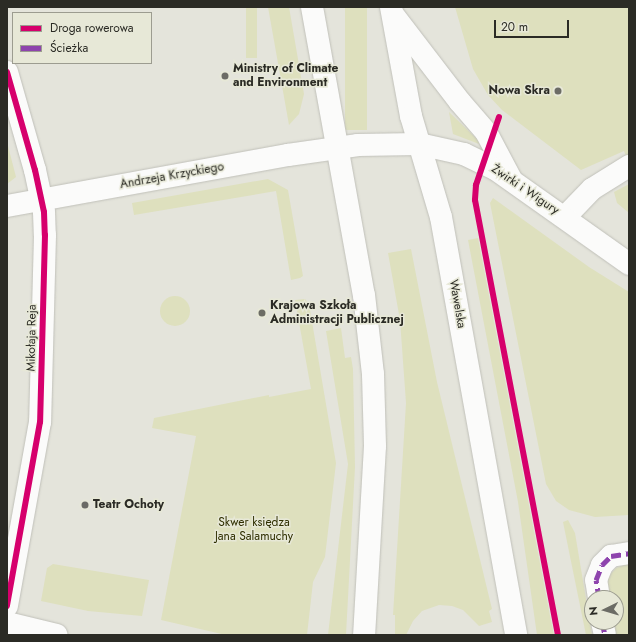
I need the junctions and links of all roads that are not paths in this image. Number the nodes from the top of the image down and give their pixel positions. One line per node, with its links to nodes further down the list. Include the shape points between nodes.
1 (312, 7): 5 (main road)
2 (391, 10): 4 (main road, Wawelska, via 406,94); 7 (main road, via 460,102 486,132)
3 (7, 72): 8 (main road, Mikołaja Reja)
4 (420, 144): 5 (main road, Żwirki i Wigury, via 381,143); 7 (main road, Żwirki i Wigury, via 475,158); 18 (main road, Wawelska, via 441,217)
5 (337, 147): 8 (main road, Andrzeja Krzyckiego); 17 (main road, via 364,295 373,374 374,446)
6 (629, 166): 10 (main road, via 592,189)
7 (511, 179): 10 (main road, Żwirki i Wigury)
8 (42, 200): 9 (main road, Andrzeja Krzyckiego); 14 (main road, Mikołaja Reja, via 45,235 40,422)
9 (7, 206)
10 (565, 217): 11 (main road, Żwirki i Wigury)
11 (629, 264)
12 (629, 553): 13 (main road, via 611,556 602,565 596,580)
13 (597, 590)
14 (7, 606)
15 (7, 623): 16 (main road)
16 (57, 635)
17 (364, 635)
18 (516, 635)

